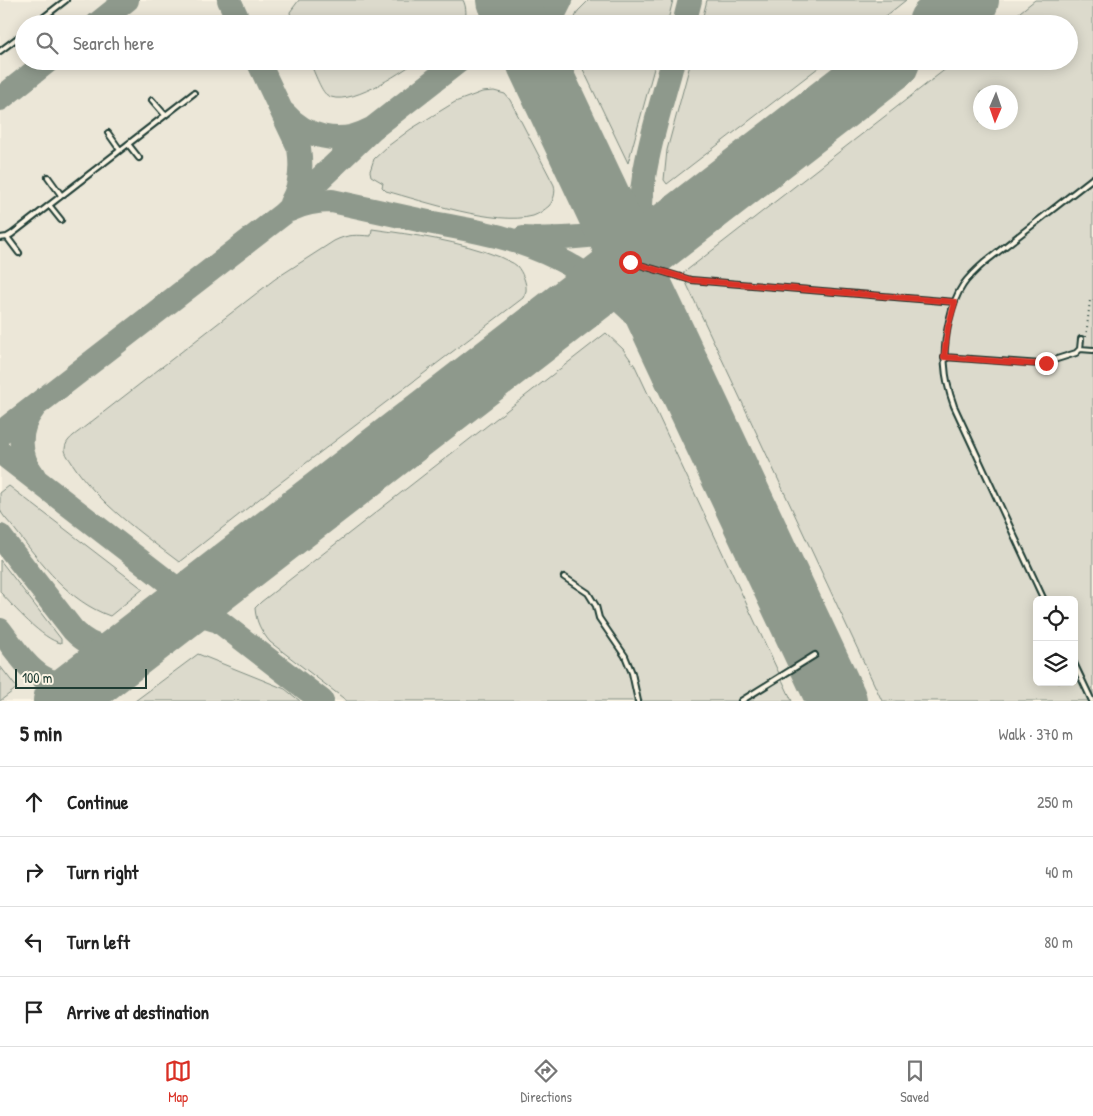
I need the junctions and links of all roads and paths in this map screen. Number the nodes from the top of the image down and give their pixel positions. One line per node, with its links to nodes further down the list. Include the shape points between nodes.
1 (66, 0): 2 (lane)
2 (47, 15)
3 (15, 39): 4 (lane)
4 (0, 50)
5 (194, 93): 7 (lane)
6 (152, 100): 7 (lane)
7 (164, 115): 9 (lane)
8 (108, 133): 10 (lane)
9 (128, 144): 10 (lane); 11 (lane)
10 (120, 150): 14 (lane)
11 (139, 158)
12 (48, 177): 14 (lane)
13 (1093, 178): 22 (lane, via 985,262 963,286)
14 (61, 195): 15 (lane)
15 (49, 205): 16 (lane); 17 (lane)
16 (61, 220)
17 (7, 237): 18 (lane); 19 (lane)
18 (0, 238)
19 (19, 253)
20 (630, 262): 22 (lane, via 691,280)
21 (1093, 300): 24 (path, via 1090,300)
22 (955, 302): 26 (lane)
23 (1081, 339): 24 (lane)
24 (1083, 350): 25 (lane); 26 (lane, via 1041,364)
25 (1093, 350)
26 (944, 357): 28 (lane, via 954,406)
27 (564, 577): 31 (lane, via 581,592 588,593 596,606 599,618 625,656)
28 (1042, 596)
29 (816, 655): 32 (lane)
30 (1078, 671): 33 (lane)
31 (638, 701)
32 (741, 701)
33 (1092, 701)

